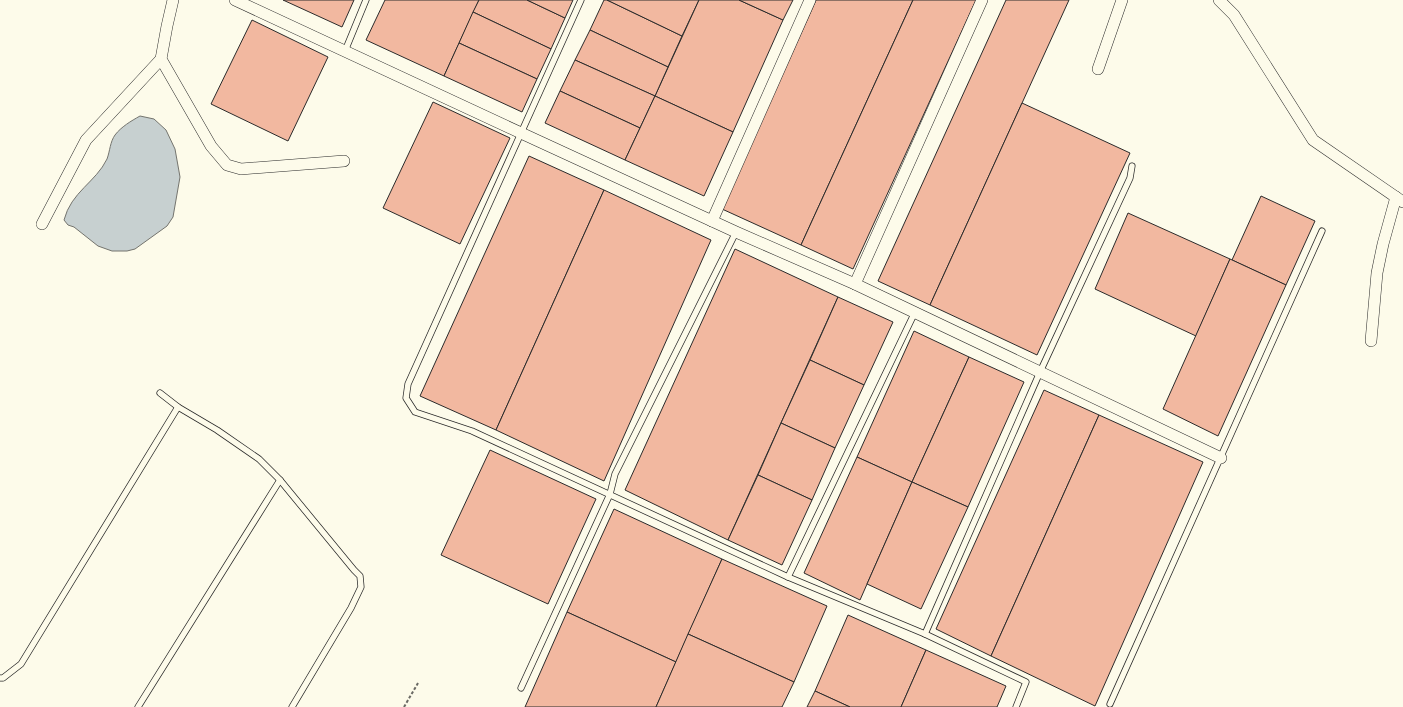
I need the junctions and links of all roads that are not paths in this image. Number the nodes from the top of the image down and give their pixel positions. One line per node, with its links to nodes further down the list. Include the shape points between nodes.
1 (174, 0): 10 (street)
2 (235, 0): 9 (street)
3 (366, 0): 9 (lane)
4 (581, 0): 12 (lane)
5 (810, 0): 16 (street)
6 (982, 0): 20 (street)
7 (1122, 0): 11 (street)
8 (1219, 0): 15 (street, via 1234,14 1313,140)
9 (345, 51): 12 (street)
10 (161, 59): 13 (street, via 211,146 227,165 242,169); 17 (street, via 86,140)
11 (1098, 68)
12 (521, 133): 16 (street); 28 (lane, via 408,384 406,398 415,412 472,431)
13 (344, 161)
14 (1132, 166): 23 (lane, via 1130,178)
15 (1400, 200): 22 (street, via 1383,244 1377,273)
16 (712, 221): 19 (street)
17 (42, 224)
18 (1322, 230): 26 (lane)
19 (736, 232): 20 (street); 28 (lane, via 615,474)
20 (856, 284): 21 (street)
21 (915, 312): 23 (street); 29 (lane)
22 (1371, 341)
23 (1040, 372): 26 (street); 30 (lane)
24 (160, 393): 25 (lane)
25 (178, 408): 27 (lane, via 259,459); 31 (lane, via 21,664)
26 (1221, 458): 33 (lane)
27 (280, 480): 34 (lane); 35 (lane, via 360,576 362,587)
28 (610, 494): 29 (lane); 32 (lane)
29 (788, 577): 30 (lane)
30 (925, 634): 36 (lane, via 1026,682)
31 (0, 678)
32 (521, 688)
33 (1110, 704)
34 (138, 707)
35 (292, 707)
36 (1016, 707)

